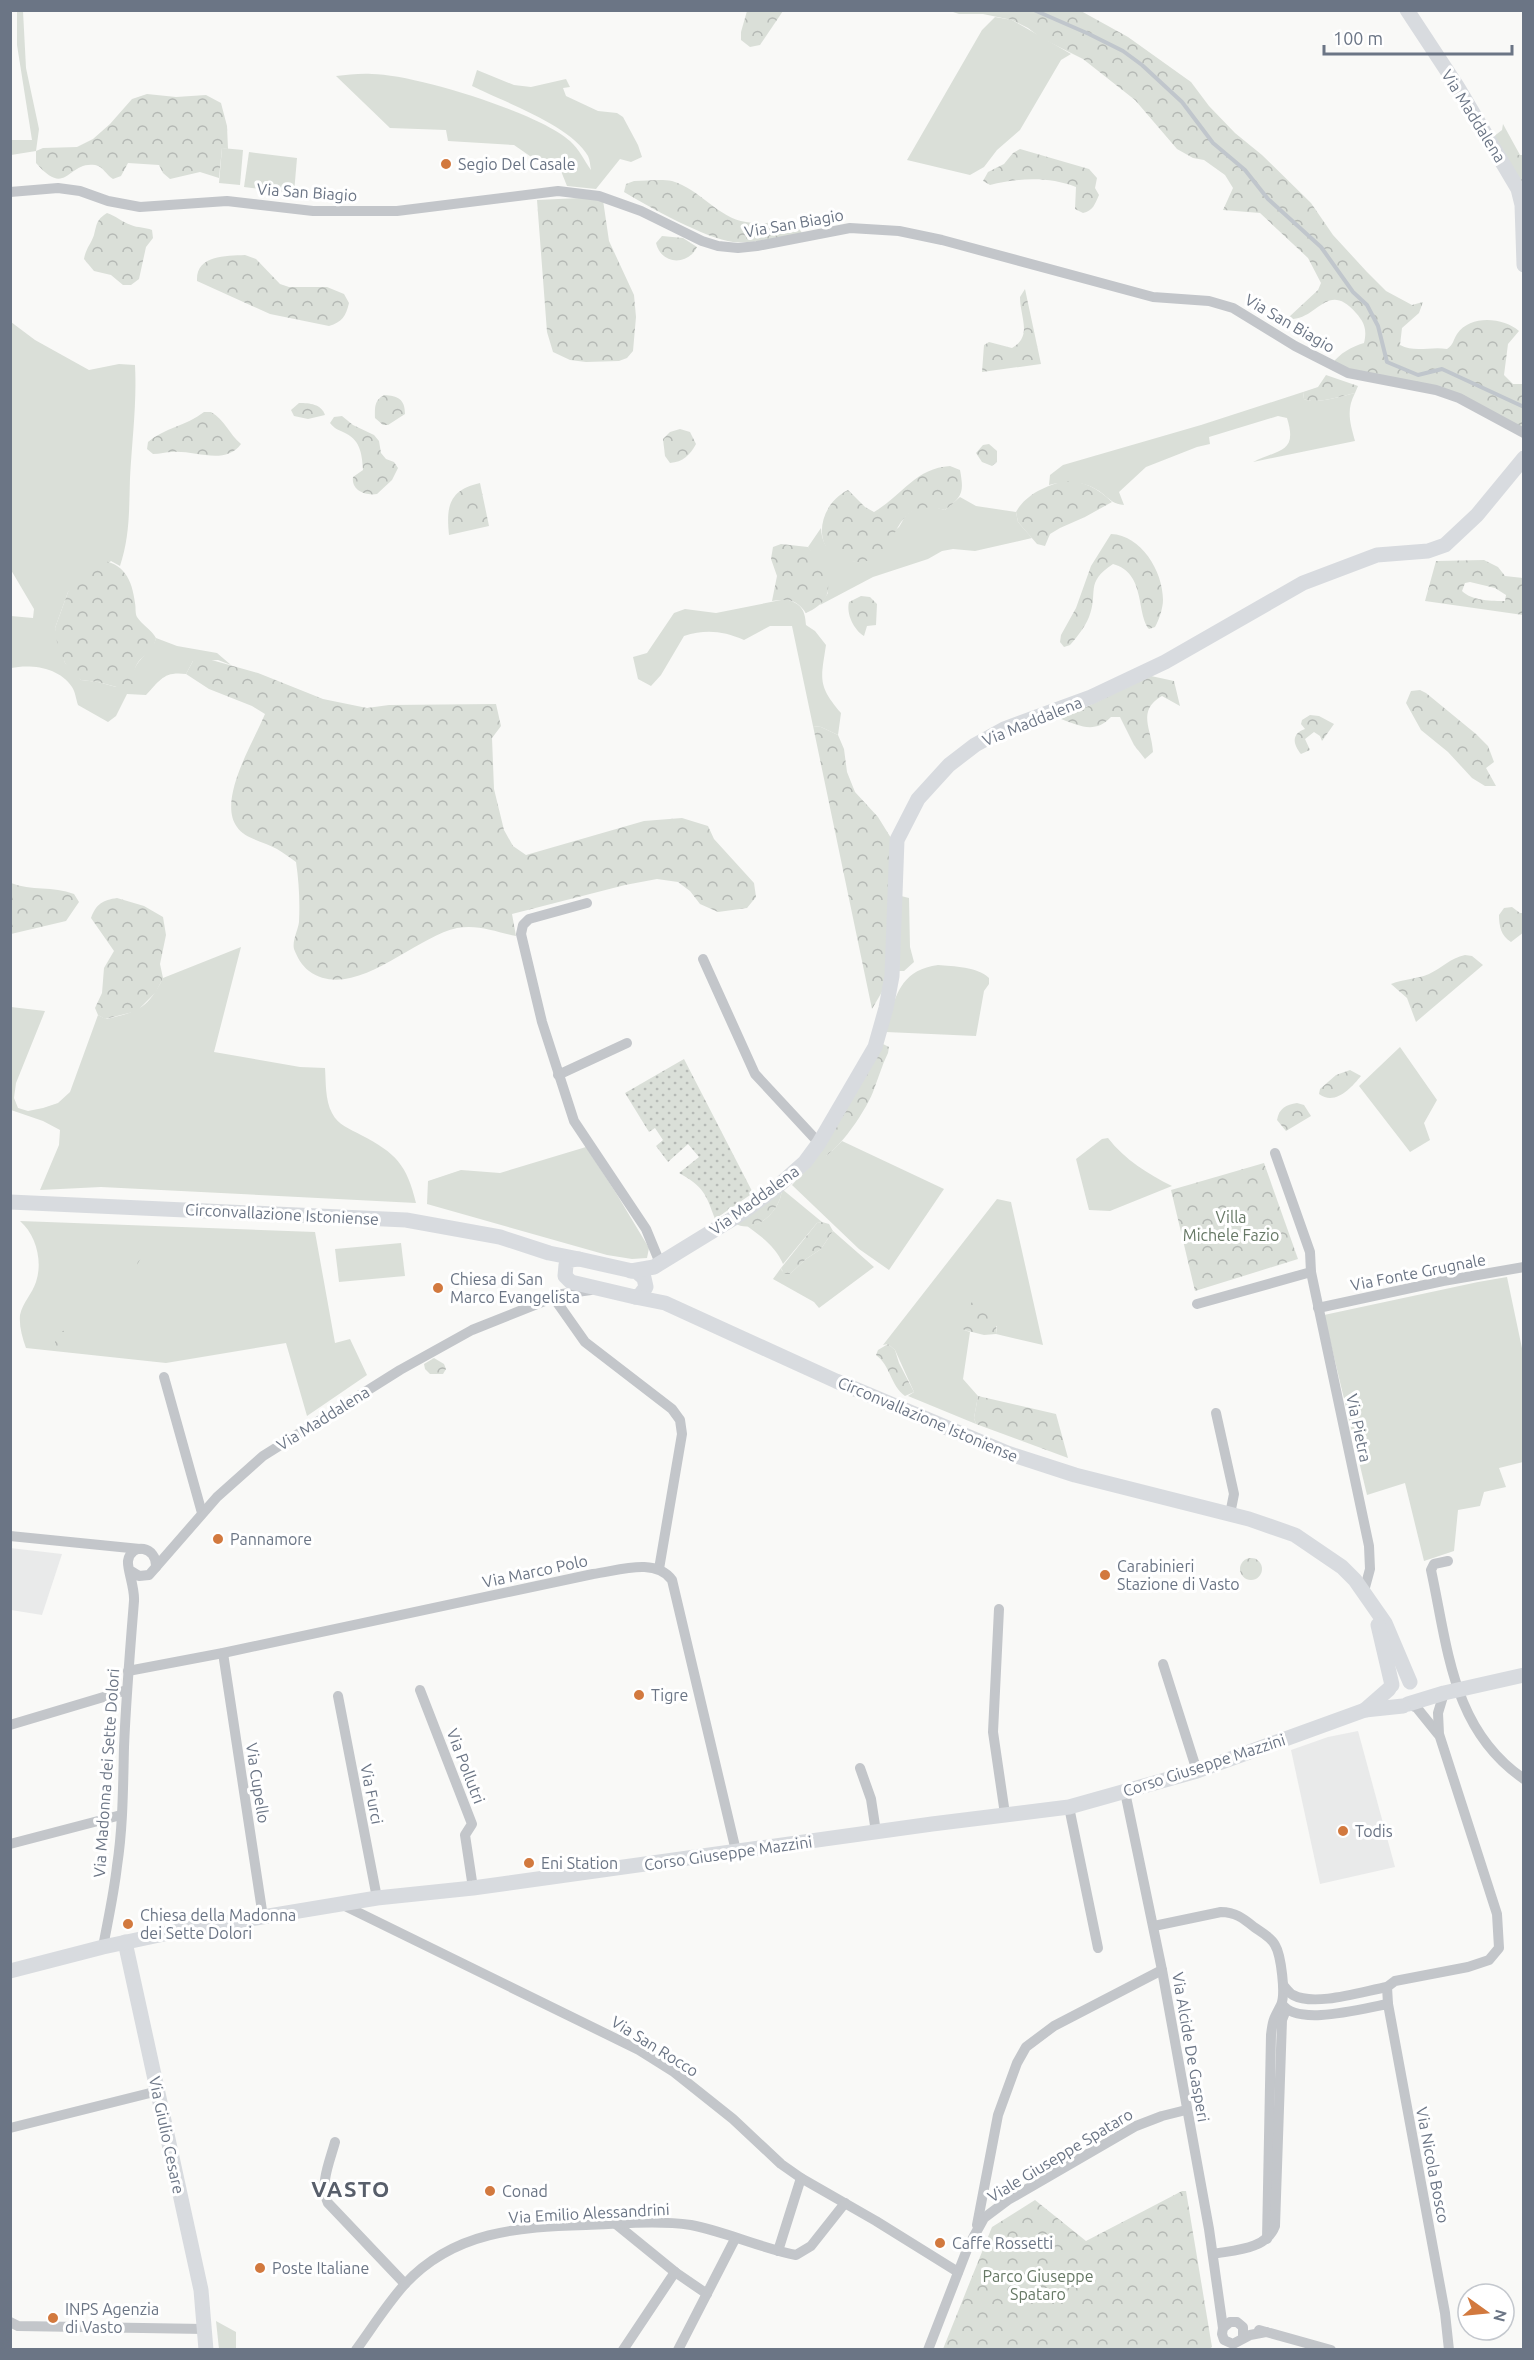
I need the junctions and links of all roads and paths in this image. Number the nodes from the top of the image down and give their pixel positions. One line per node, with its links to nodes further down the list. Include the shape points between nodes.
1 (1407, 10): 3 (main road, Via Maddalena, via 1492,142)
2 (10, 192): 5 (street, Via San Biagio, via 57,188 140,207 227,201 313,211 397,211 558,191 620,203 718,246 757,246 850,228 899,231 1153,297 1223,304 1348,373 1451,395)
3 (1523, 205): 4 (main road, Via Maddalena)
4 (1524, 264)
5 (1524, 432)
6 (1524, 458): 11 (main road, Via Maddalena, via 1477,515 1444,545 1428,551 1377,555 1303,583 1165,662 1091,697 1004,729 949,765 918,799 897,840 892,976 886,1008 875,1047)
7 (587, 903): 10 (street, via 529,919 522,925 542,1022)
8 (703, 959): 11 (street, via 755,1074)
9 (627, 1043): 10 (street)
10 (558, 1075): 16 (street, via 574,1121 645,1229)
11 (819, 1143): 16 (main road, Via Maddalena, via 778,1186)
12 (1275, 1153): 19 (street, Via Pietra, via 1310,1252)
13 (10, 1202): 14 (main road, Circonvallazione Istoniense, via 406,1220 500,1237)
14 (549, 1253): 15 (main road, Circonvallazione Istoniense); 20 (main road, via 561,1263)
15 (579, 1259): 18 (main road, Circonvallazione Istoniense); 20 (main road, via 569,1261)
16 (657, 1265): 18 (main road, Via Maddalena); 21 (main road)
17 (1524, 1267): 27 (street, Via Fonte Grugnale)
18 (631, 1271): 21 (main road, via 642,1274)
19 (1311, 1272): 26 (street); 27 (street, Via Pietra)
20 (565, 1274): 22 (main road, Circonvallazione Istoniense, via 577,1284); 23 (street)
21 (646, 1284): 24 (main road, via 644,1292); 25 (main road)
22 (604, 1290): 23 (street, Via Maddalena); 24 (main road, Circonvallazione Istoniense)
23 (558, 1296): 30 (street, Via Maddalena, via 472,1330 400,1370 263,1456); 37 (street, via 585,1342 666,1404 680,1420 682,1434)
24 (635, 1297): 25 (main road, Circonvallazione Istoniense)
25 (665, 1303): 31 (main road, Circonvallazione Istoniense, via 1006,1453 1075,1475)
26 (1197, 1304)
27 (1318, 1308): 40 (street, Via Pietra, via 1369,1546)
28 (164, 1377): 30 (street)
29 (1216, 1413): 31 (street, via 1234,1494)
30 (202, 1513): 34 (street, Via Maddalena)
31 (1230, 1514): 40 (main road, Circonvallazione Istoniense, via 1295,1535 1342,1567)
32 (10, 1536): 33 (street)
33 (112, 1547): 35 (street); 38 (street)
34 (174, 1547): 35 (street); 39 (street, Via Maddalena)
35 (145, 1550): 38 (street, via 130,1556); 39 (street, via 154,1556)
36 (1448, 1561): 51 (street, via 1434,1564 1431,1570)
37 (659, 1569): 43 (street, Via Marco Polo, via 593,1574); 66 (street, via 672,1580)
38 (130, 1571): 39 (street, via 139,1576); 41 (street, Via Madonna dei Sette Dolori)
39 (152, 1571): 41 (street, Via Madonna dei Sette Dolori)
40 (1366, 1594): 47 (main road, Circonvallazione Istoniense, via 1385,1623); 48 (main road, Circonvallazione Istoniense, via 1376,1618)
41 (134, 1600): 45 (street, Via Madonna dei Sette Dolori)
42 (999, 1609): 62 (street, via 993,1732)
43 (222, 1653): 45 (street, Via Marco Polo); 70 (street, Via Cupello)
44 (1163, 1664): 58 (street)
45 (128, 1671): 49 (street, Via Madonna dei Sette Dolori)
46 (1524, 1675): 51 (main road, Corso Giuseppe Mazzini)
47 (1412, 1685): 48 (main road, via 1402,1679); 51 (main road); 53 (main road, via 1415,1695)
48 (1391, 1687): 53 (main road, via 1392,1701); 54 (main road, Corso Giuseppe Mazzini)
49 (127, 1690): 55 (street); 63 (street, Via Madonna dei Sette Dolori)
50 (420, 1690): 67 (street, Via Pollutri, via 472,1824 465,1835)
51 (1451, 1691): 53 (main road, Corso Giuseppe Mazzini); 56 (street, via 1439,1704); 59 (street, via 1503,1765)
52 (338, 1696): 68 (street, Via Furci)
53 (1406, 1705): 54 (main road, Corso Giuseppe Mazzini); 56 (street, via 1417,1708)
54 (1365, 1710): 58 (main road, Corso Giuseppe Mazzini)
55 (10, 1725)
56 (1438, 1734): 78 (street, via 1497,1914 1499,1948 1484,1963 1395,1981)
57 (860, 1768): 64 (street, via 871,1799)
58 (1197, 1770): 60 (main road, Corso Giuseppe Mazzini)
59 (1524, 1779)
60 (1125, 1792): 61 (main road, Corso Giuseppe Mazzini); 71 (street, Via Alcide De Gasperi)
61 (1069, 1807): 62 (main road, Corso Giuseppe Mazzini); 74 (street)
62 (1005, 1814): 64 (main road, Corso Giuseppe Mazzini)
63 (121, 1815): 65 (street); 73 (street, Via Madonna dei Sette Dolori)
64 (876, 1832): 66 (main road, Corso Giuseppe Mazzini)
65 (10, 1844)
66 (736, 1851): 67 (main road, Corso Giuseppe Mazzini)
67 (473, 1888): 68 (main road, Corso Giuseppe Mazzini)
68 (377, 1898): 69 (main road, Corso Giuseppe Mazzini)
69 (342, 1904): 70 (main road, Corso Giuseppe Mazzini); 85 (street, Via San Rocco, via 639,2050 725,2112)
70 (263, 1917): 72 (main road, Corso Giuseppe Mazzini)
71 (1154, 1926): 75 (street, Via Alcide De Gasperi); 77 (street, via 1231,1912 1275,1945)
72 (126, 1942): 73 (main road, Corso Giuseppe Mazzini); 81 (main road, Via Giulio Cesare)
73 (103, 1947): 76 (main road, Corso Giuseppe Mazzini)
74 (1098, 1948)
75 (1162, 1970): 82 (street, Via Alcide De Gasperi); 88 (street, via 1054,2026 1026,2047 1003,2099)
76 (10, 1971)
77 (1282, 1985): 78 (street, via 1292,1994 1316,1999); 80 (street)
78 (1388, 1986): 79 (street, Via Nicola Bosco)
79 (1388, 2004): 80 (street, via 1316,2016); 109 (street, Via Nicola Bosco)
80 (1284, 2007): 91 (street, via 1273,2018 1275,2067 1268,2238)
81 (158, 2091): 83 (street); 100 (main road, Via Giulio Cesare, via 201,2290)
82 (1186, 2110): 88 (street, Viale Giuseppe Spataro, via 1136,2126 1008,2200 984,2218); 91 (street, Via Alcide De Gasperi)
83 (10, 2128)
84 (335, 2142): 94 (street, via 324,2180 328,2203)
85 (801, 2178): 86 (street, Via San Rocco); 90 (street)
86 (844, 2203): 90 (street, Via Emilio Alessandrini, via 803,2252); 93 (street, Via San Rocco)
87 (616, 2224): 89 (street, Via Emilio Alessandrini, via 674,2223); 92 (street); 94 (street, Via Emilio Alessandrini, via 536,2226 490,2234 444,2253)
88 (977, 2229): 93 (street, Viale Giuseppe Spataro)
89 (735, 2239): 90 (street, Via Emilio Alessandrini); 95 (street)
90 (778, 2252)
91 (1213, 2254): 96 (street, Via Alcide De Gasperi)
92 (675, 2272): 95 (street); 105 (street)
93 (957, 2272): 107 (street, Viale Giuseppe Spataro)
94 (405, 2284): 104 (street, Via Emilio Alessandrini)
95 (707, 2294): 106 (street)
96 (1220, 2307): 98 (street); 99 (street, Via Alcide De Gasperi)
97 (10, 2322): 100 (street, via 18,2326)
98 (1238, 2323): 99 (street, via 1227,2323); 101 (street); 102 (street, via 1244,2330)
99 (1223, 2328): 102 (street, Via Alcide De Gasperi, via 1222,2334)
100 (205, 2329): 103 (main road, Via Giulio Cesare)
101 (1266, 2332): 102 (street); 108 (street)
102 (1231, 2344)
103 (206, 2349)
104 (356, 2349)
105 (623, 2349)
106 (678, 2349)
107 (928, 2349)
108 (1331, 2349)
109 (1449, 2349)

